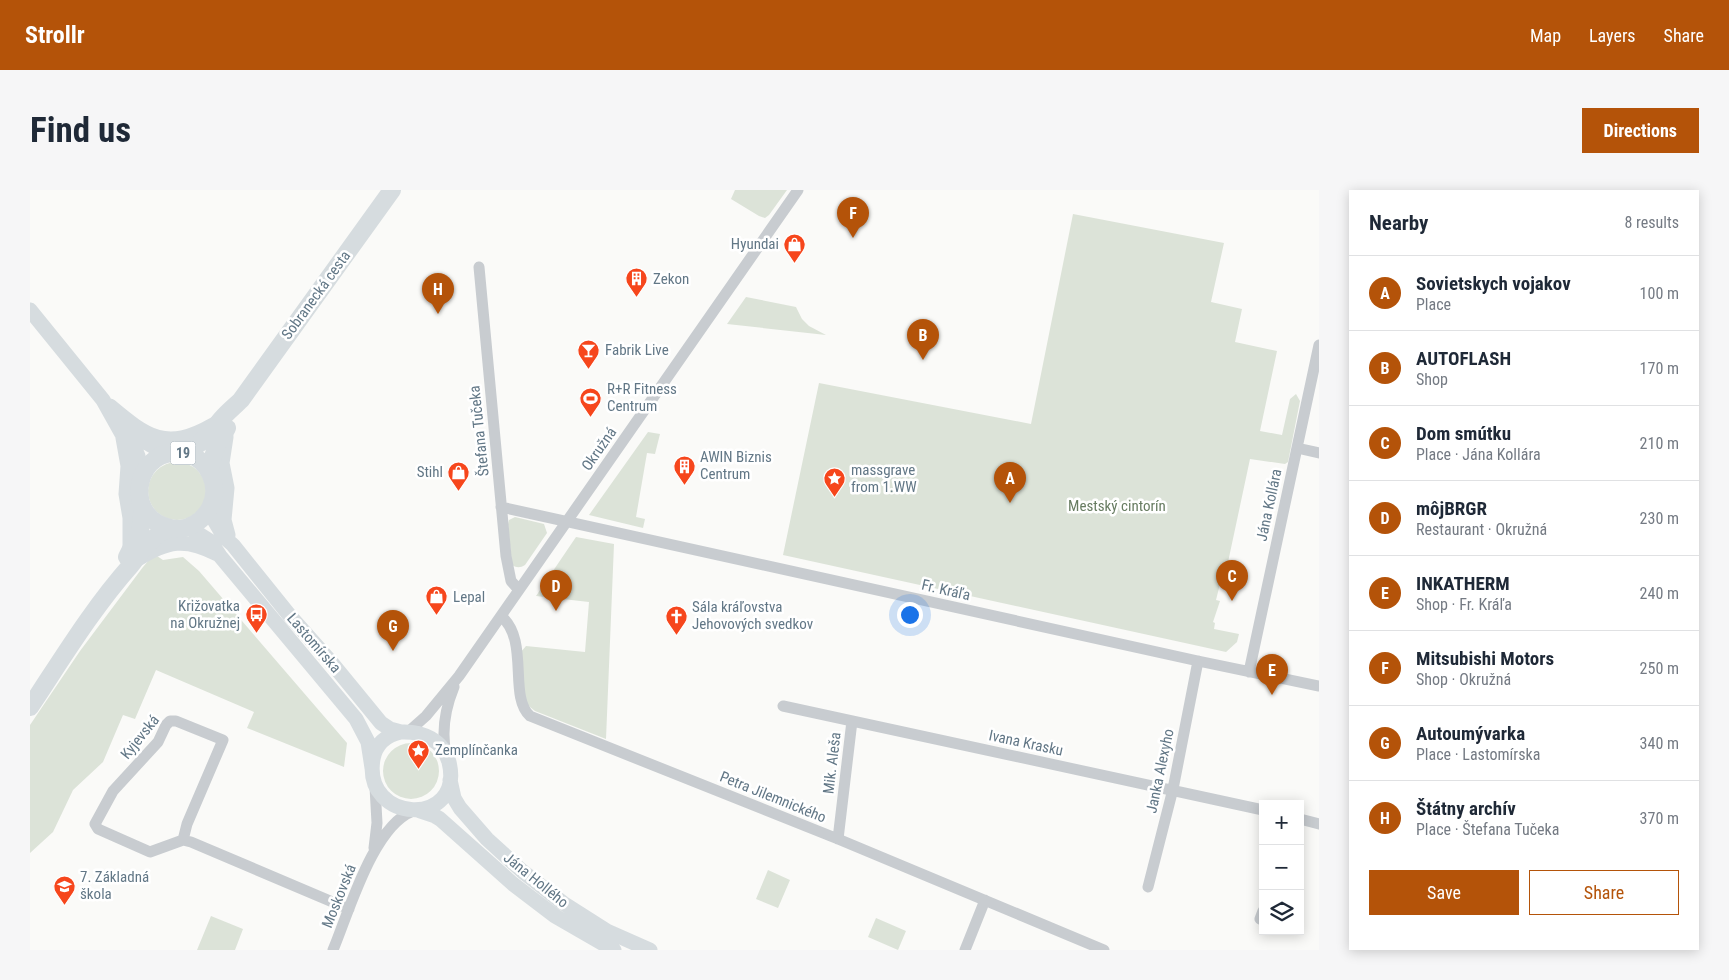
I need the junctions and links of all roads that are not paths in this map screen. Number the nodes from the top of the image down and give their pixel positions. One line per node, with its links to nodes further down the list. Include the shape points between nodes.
1 (392, 190): 6 (main road, Sobranecká cesta / 19)
2 (798, 190): 16 (street, Okružná)
3 (479, 267): 14 (street, Štefana Tučeka)
4 (30, 310): 7 (street)
5 (1319, 345): 8 (street, Jána Kollára)
6 (223, 425): 7 (street, via 178,440); 10 (main road, 19, via 191,449); 11 (main road, 19); 19 (street, via 222,463 227,488 224,516)
7 (126, 429): 10 (street); 12 (street, via 138,456); 21 (street, via 126,494)
8 (1297, 448): 9 (street); 26 (street, Jána Kollára)
9 (1319, 452)
10 (173, 454): 11 (main road, 19, via 197,458); 12 (main road, 19, via 150,463)
11 (209, 471): 13 (main road, 19, via 214,488)
12 (141, 477): 15 (main road, via 139,493)
13 (212, 506): 17 (main road, via 202,519); 19 (street, Lastomírska, via 220,532)
14 (501, 507): 16 (street, Fr. Kráľa); 22 (street, Štefana Tučeka, via 509,575)
15 (143, 509): 18 (main road, via 154,522); 21 (main road)
16 (567, 521): 22 (street, Okružná); 25 (street, Fr. Kráľa)
17 (188, 527): 18 (main road); 20 (street, via 210,541)
18 (170, 528): 21 (main road)
19 (233, 545): 24 (street, Lastomírska)
20 (220, 556): 21 (street, via 195,544 176,543); 24 (street)
21 (132, 557): 30 (main road)
22 (518, 590): 23 (street, Okružná)
23 (501, 616): 27 (street, Okružná); 41 (street, Petra Jilemnického, via 509,622 516,641 522,706 530,716)
24 (284, 621): 32 (street, Lastomírska, via 331,662 381,723); 34 (street, via 356,719 368,742)
25 (1198, 661): 26 (street, Fr. Kráľa); 36 (street, Janka Alexyho)
26 (1249, 672): 28 (street, Fr. Kráľa)
27 (459, 676): 32 (street, via 426,716); 33 (street, via 445,714)
28 (1319, 686)
29 (783, 706): 31 (street, Ivana Krasku)
30 (30, 708)
31 (852, 721): 36 (street, Ivana Krasku); 41 (street, Mik. Aleša)
32 (405, 732): 33 (street, via 431,738); 34 (street, via 381,742 375,752)
33 (447, 756): 35 (street)
34 (373, 775): 38 (street, via 381,794 390,802); 43 (street, via 377,823)
35 (450, 780): 38 (street, via 448,790 438,802); 47 (street, Jána Hollého, via 457,805 472,823)
36 (1173, 789): 37 (street, Ivana Krasku); 44 (street, Janka Alexyho)
37 (1259, 809)
38 (417, 811): 43 (street, via 401,816); 47 (street, Jána Hollého, via 440,819 513,884)
39 (1304, 820): 40 (street)
40 (1319, 824)
41 (838, 839): 45 (street, Petra Jilemnického)
42 (183, 840): 42 (street, Kyjevská, via 150,852 98,829 95,824 113,791 158,742 170,721 223,740); 46 (street)
43 (373, 854): 46 (street, Moskovská)
44 (1148, 887)
45 (985, 900): 51 (street); 52 (street, Petra Jilemnického)
46 (349, 909): 48 (street, Moskovská)
47 (559, 910): 49 (street, Jána Hollého); 50 (street, Jána Hollého)
48 (333, 950)
49 (614, 950)
50 (650, 950)
51 (965, 950)
52 (1104, 950)

